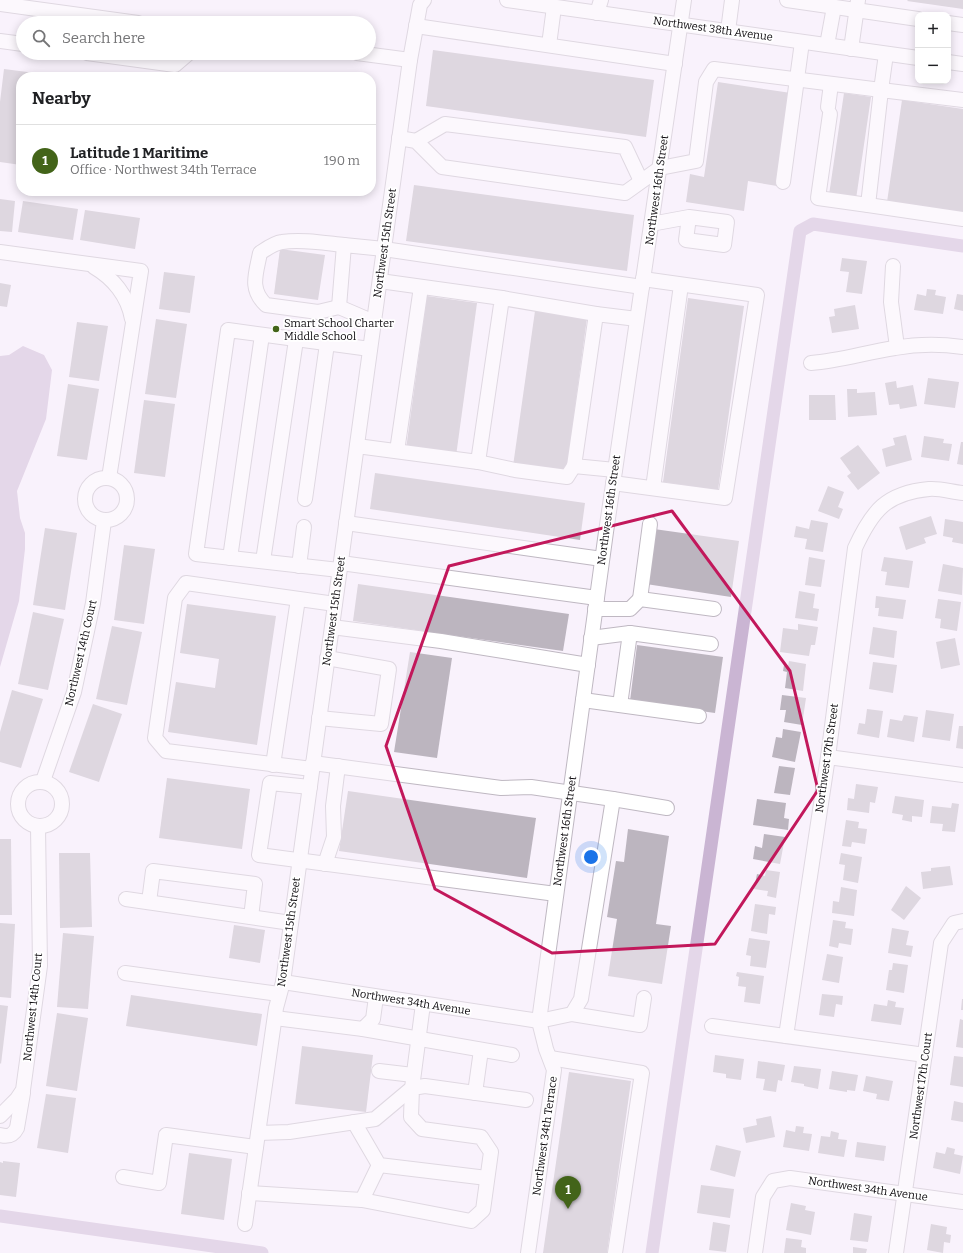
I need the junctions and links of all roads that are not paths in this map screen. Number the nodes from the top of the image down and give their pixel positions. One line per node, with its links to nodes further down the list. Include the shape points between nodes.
1 (424, 0): 16 (street, Northwest 15th Street, via 420,5)
2 (507, 0): 9 (street, Northwest 38th Avenue)
3 (684, 0): 14 (street, Northwest 16th Street)
4 (732, 0): 17 (street)
5 (787, 0): 10 (street)
6 (0, 4): 11 (street)
7 (858, 5): 10 (street); 12 (street); 23 (street)
8 (599, 6): 9 (street, Northwest 38th Avenue); 14 (street, Northwest 38th Avenue)
9 (554, 7): 21 (street)
10 (834, 7): 22 (street)
11 (87, 16)
12 (915, 18)
13 (951, 23): 15 (street)
14 (681, 25): 17 (street, Northwest 38th Avenue); 31 (street, Northwest 16th Street)
15 (963, 25)
16 (416, 26): 21 (street); 29 (street, Northwest 15th Street)
17 (728, 32): 19 (street, Northwest 38th Avenue)
18 (0, 41): 20 (street)
19 (802, 42): 22 (street, Northwest 38th Avenue); 33 (street)
20 (16, 43)
21 (549, 45): 31 (street)
22 (827, 45): 23 (street, Northwest 38th Avenue)
23 (851, 49): 24 (street, Northwest 38th Avenue)
24 (886, 54): 26 (street, Northwest 38th Avenue); 35 (street)
25 (376, 56): 29 (street)
26 (915, 58)
27 (138, 60): 28 (street, via 175,65)
28 (181, 60)
29 (410, 60): 37 (street, Northwest 15th Street)
30 (951, 62): 32 (street)
31 (675, 64): 39 (street, Northwest 16th Street)
32 (963, 64)
33 (797, 80): 34 (street); 39 (street, via 714,69 706,82 696,160); 41 (street)
34 (831, 84): 35 (street); 42 (street, via 818,198)
35 (881, 90): 36 (street); 42 (street)
36 (963, 100)
37 (399, 138): 38 (street); 47 (street, Northwest 15th Street)
38 (416, 141): 40 (street, via 442,167 625,193); 40 (street, via 445,124 625,147)
39 (660, 168): 40 (street); 45 (street, Northwest 16th Street)
40 (641, 182)
41 (783, 182)
42 (868, 205): 44 (street)
43 (689, 217): 45 (street)
44 (963, 219)
45 (651, 224): 52 (street, Northwest 16th Street)
46 (344, 245): 47 (street); 56 (street); 56 (street, via 281,242 260,253 255,280 256,293 266,305 318,312)
47 (384, 249): 51 (street, Northwest 15th Street); 52 (street)
48 (0, 252): 49 (street)
49 (91, 265): 60 (street, via 106,274 118,286 126,300); 60 (street, via 140,271)
50 (893, 266): 64 (street, via 891,302)
51 (380, 281): 54 (street); 59 (street, Northwest 15th Street)
52 (643, 283): 53 (street); 58 (street, Northwest 16th Street)
53 (681, 284): 74 (street); 74 (street, via 757,295 725,498)
54 (420, 287): 55 (street); 69 (street)
55 (502, 298): 57 (street); 70 (street)
56 (339, 307): 59 (street)
57 (596, 314): 58 (street); 71 (street)
58 (638, 319): 72 (street, Northwest 16th Street)
59 (374, 322): 66 (street, Northwest 15th Street)
60 (133, 325): 73 (street)
61 (262, 335): 62 (street); 81 (street); 81 (street, via 228,330 196,554)
62 (296, 340): 63 (street); 83 (street)
63 (327, 344): 66 (street); 76 (street)
64 (897, 347): 65 (street); 67 (street)
65 (963, 347)
66 (370, 349): 68 (street, Northwest 15th Street)
67 (811, 363)
68 (357, 446): 69 (street); 78 (street, Northwest 15th Street)
69 (397, 451): 70 (street)
70 (478, 462): 71 (street, via 567,477)
71 (574, 466): 72 (street)
72 (614, 477): 74 (street); 82 (street, Northwest 16th Street)
73 (109, 478): 77 (street, via 117,480 123,486 128,502 120,516); 77 (street, via 93,482 85,497 90,513)
74 (653, 488)
75 (963, 493): 101 (street, Northwest 17th Street, via 930,489 897,495 878,508 863,530 855,548)
76 (305, 499)
77 (104, 521): 106 (street, Northwest 14th Court, via 94,603 74,692)
78 (346, 523): 82 (street); 85 (street, Northwest 15th Street)
79 (650, 524): 87 (street)
80 (304, 527): 84 (street)
81 (230, 558): 83 (street)
82 (602, 559): 88 (street, Northwest 16th Street)
83 (263, 562): 84 (street)
84 (299, 566): 85 (street)
85 (340, 566): 88 (street); 89 (street, Northwest 15th Street)
86 (298, 599): 89 (street); 102 (street); 102 (street, via 186,583 175,598 155,738 166,751)
87 (640, 599): 88 (street, via 630,609); 90 (street)
88 (596, 603): 93 (street, Northwest 16th Street)
89 (335, 604): 91 (street, Northwest 15th Street)
90 (714, 609)
91 (332, 627): 95 (street, Northwest 15th Street); 96 (street, via 441,641)
92 (630, 634): 93 (street); 94 (street); 98 (street)
93 (591, 638): 96 (street, Northwest 16th Street)
94 (711, 644)
95 (328, 658): 100 (street, Northwest 15th Street); 100 (street, via 389,669 381,724)
96 (588, 665): 97 (street, Northwest 16th Street)
97 (583, 700): 98 (street); 108 (street, Northwest 16th Street)
98 (620, 705): 99 (street)
99 (699, 716)
100 (319, 718): 103 (street, Northwest 15th Street)
101 (828, 757): 105 (street); 130 (street, Northwest 17th Street)
102 (273, 765): 103 (street)
103 (312, 766): 104 (street); 107 (street, Northwest 15th Street)
104 (338, 766): 108 (street, via 501,788 531,787); 113 (street, via 333,806 334,837)
105 (963, 775)
106 (43, 781): 111 (street, via 58,790 63,806 54,822); 111 (street, via 26,786 18,801 18,810 22,818 29,824)
107 (310, 787): 112 (street, Northwest 15th Street); 112 (street, via 270,783 259,855)
108 (570, 792): 109 (street); 114 (street, Northwest 16th Street)
109 (613, 800): 110 (street); 125 (street, via 581,999)
110 (667, 808)
111 (38, 826): 138 (street, Northwest 14th Court, via 40,966)
112 (299, 861): 113 (street); 119 (street, Northwest 15th Street)
113 (325, 864): 114 (street)
114 (556, 894): 127 (street, Northwest 16th Street)
115 (126, 899): 116 (street)
116 (149, 902): 117 (street); 117 (street, via 153,871 255,884)
117 (251, 917): 119 (street)
118 (958, 922): 134 (street, Northwest 17th Court, via 941,943)
119 (291, 923): 121 (street, Northwest 15th Street)
120 (125, 973): 121 (street, Northwest 34th Avenue)
121 (281, 988): 122 (street, Northwest 34th Avenue); 126 (street, Northwest 15th Street)
122 (376, 997): 124 (street, Northwest 34th Avenue); 129 (street, via 373,1019)
123 (644, 998): 125 (street, via 640,1025)
124 (423, 1004): 127 (street, Northwest 34th Avenue); 131 (street)
125 (572, 1014): 127 (street)
126 (275, 1018): 129 (street); 144 (street, Northwest 15th Street)
127 (539, 1021): 135 (street, Northwest 34th Terrace)
128 (712, 1026): 130 (street)
129 (363, 1030): 131 (street)
130 (786, 1036): 134 (street)
131 (418, 1039): 132 (street); 137 (street)
132 (481, 1050): 133 (street); 139 (street)
133 (512, 1055)
134 (925, 1055): 149 (street, Northwest 17th Court)
135 (550, 1058): 153 (street, Northwest 34th Terrace, via 554,1070); 154 (street, via 642,1073)
136 (378, 1071): 137 (street)
137 (413, 1081): 139 (street, via 425,1086); 142 (street, via 376,1119); 147 (street, via 411,1117 422,1129 481,1137 491,1152)
138 (23, 1090): 141 (street); 143 (street, Northwest 14th Court, via 17,1128 11,1136)
139 (475, 1093): 140 (street)
140 (526, 1100)
141 (4, 1113)
142 (354, 1122): 144 (street, via 289,1132); 145 (street)
143 (0, 1135)
144 (257, 1140): 146 (street, via 166,1135 159,1183); 148 (street, Northwest 15th Street)
145 (379, 1165): 147 (street); 150 (street)
146 (123, 1177)
147 (487, 1178): 150 (street, via 483,1210 471,1221)
148 (249, 1193): 150 (street); 152 (street, Northwest 15th Street)
149 (905, 1194): 151 (street, Northwest 34th Avenue); 155 (street, Northwest 34th Avenue, via 790,1178 773,1181 763,1197); 156 (street, Northwest 17th Court)
150 (362, 1200)
151 (963, 1202)
152 (245, 1224)
153 (528, 1253)
154 (616, 1253)
155 (755, 1253)
156 (896, 1253)

